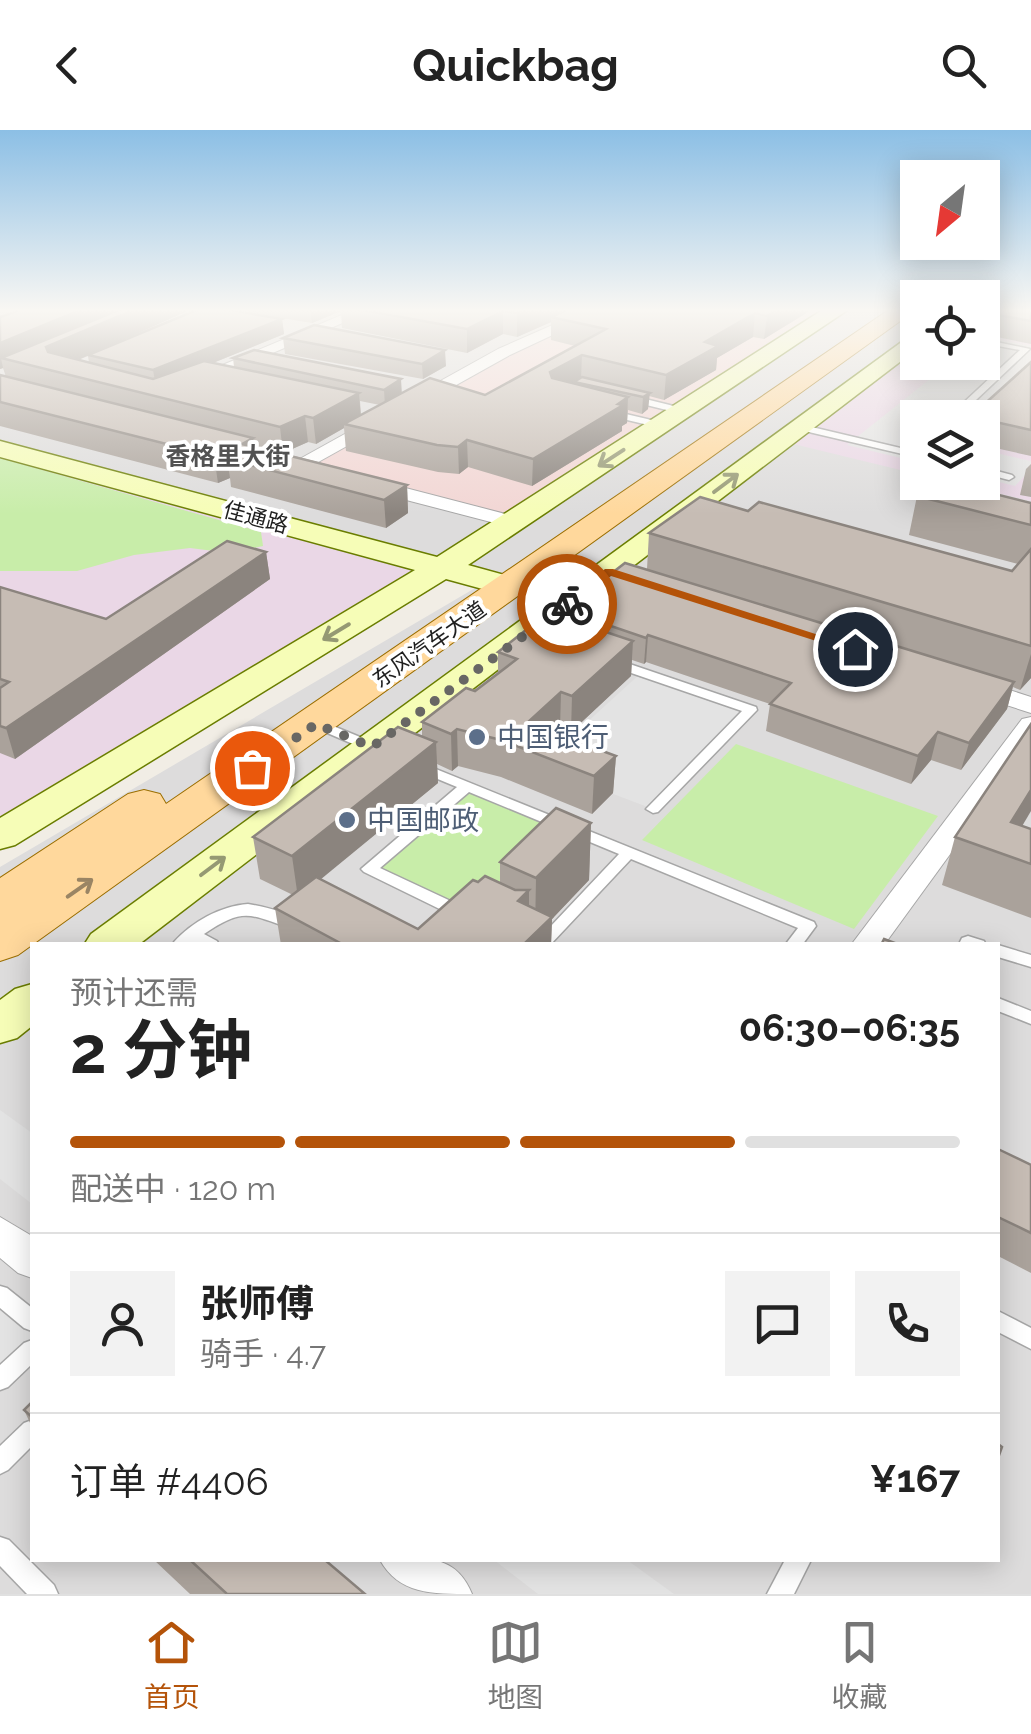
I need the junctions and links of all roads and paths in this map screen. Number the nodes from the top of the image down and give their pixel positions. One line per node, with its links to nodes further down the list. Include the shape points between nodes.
1 (201, 377): 11 (street)
2 (210, 377): 9 (street)
3 (457, 377): 12 (street)
4 (733, 377): 16 (street)
5 (780, 377): 25 (main road, 东风汽车大道)
6 (802, 377): 25 (main road, 东风汽车大道)
7 (864, 377): 17 (street)
8 (992, 380): 14 (lane)
9 (241, 384)
10 (396, 384): 12 (street)
11 (173, 390)
12 (432, 390): 22 (street, via 288,464)
13 (614, 394): 16 (lane)
14 (971, 400)
15 (591, 408): 16 (lane)
16 (672, 418): 22 (street, one-way to 22)
17 (799, 427): 19 (lane); 24 (street, one-way to 17)
18 (0, 449): 23 (street, 佳通路)
19 (900, 449)
20 (1000, 475): 21 (lane)
21 (1009, 477)
22 (514, 522): 23 (street)
23 (444, 567): 25 (street, 佳通路); 36 (street, one-way to 36)
24 (609, 572): 26 (street); 32 (street)
25 (497, 582): 30 (main road, 东风汽车大道); 38 (main road, 东风汽车大道)
26 (646, 583)
27 (593, 655): 35 (lane, via 751,710)
28 (958, 682): 29 (street)
29 (1031, 705)
30 (316, 724): 32 (lane); 47 (main road, 东风汽车大道, one-way to 30)
31 (1031, 725): 46 (street)
32 (380, 750): 41 (street, one-way to 32)
33 (404, 760): 34 (lane)
34 (468, 786): 37 (lane); 39 (lane, via 370,870)
35 (653, 810)
36 (0, 836)
37 (629, 852): 44 (lane); 45 (lane, via 808,926)
38 (0, 900)
39 (483, 922)
40 (306, 930): 42 (lane, via 262,909 238,908)
41 (111, 942)
42 (182, 942): 43 (lane)
43 (206, 942)
44 (544, 942)
45 (795, 942)
46 (870, 942)
47 (0, 944)
48 (1000, 952): 49 (lane)
49 (1031, 961)
50 (30, 1002): 53 (street)
51 (1000, 1005): 52 (lane)
52 (1031, 1018)
53 (0, 1025)
54 (0, 1234): 55 (street)
55 (30, 1258)
56 (2, 1302): 57 (lane)
57 (30, 1321)
58 (1000, 1322): 59 (lane)
59 (1031, 1340)
60 (30, 1352): 61 (lane)
61 (0, 1380)
62 (30, 1433): 63 (lane)
63 (0, 1462)
64 (0, 1549): 67 (lane)
65 (407, 1562): 68 (street)
66 (798, 1562): 69 (lane)
67 (45, 1594)
68 (447, 1594)
69 (780, 1594)

